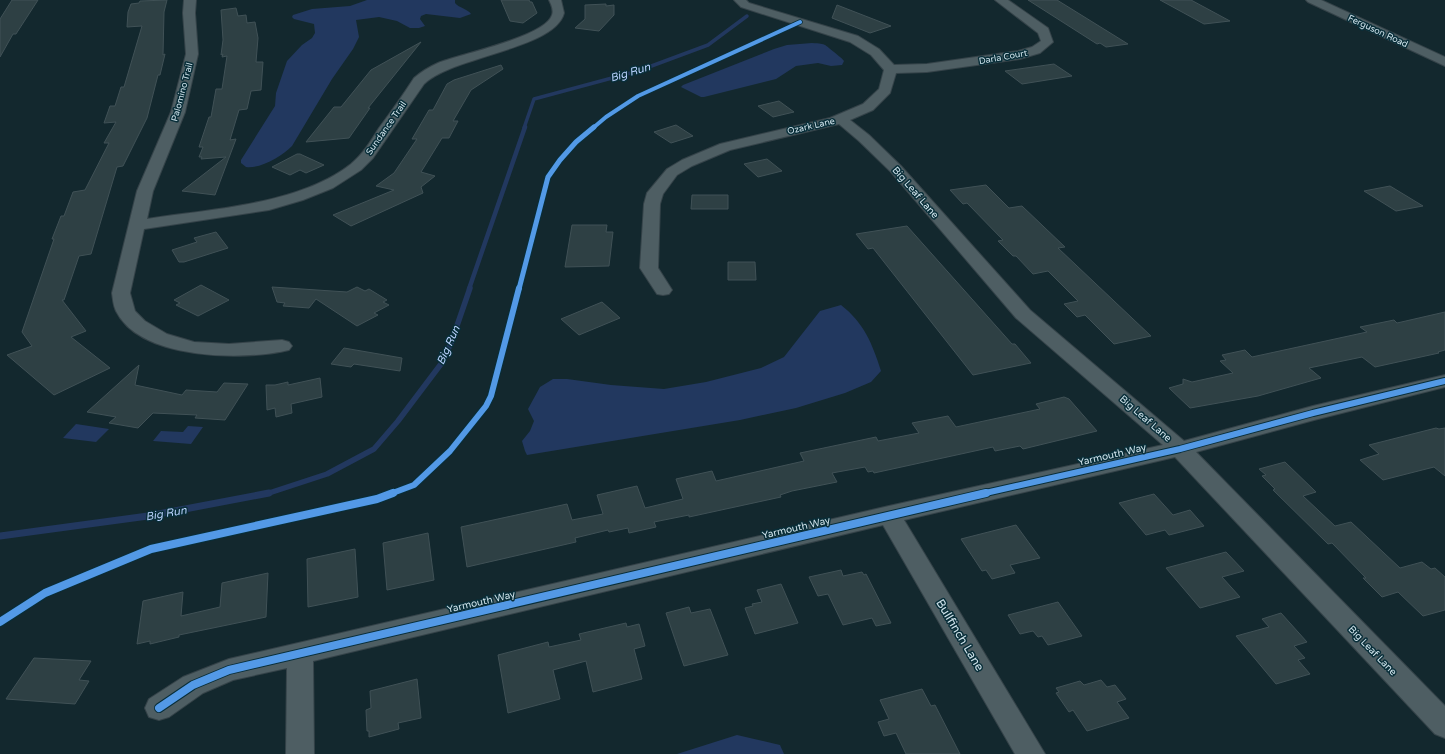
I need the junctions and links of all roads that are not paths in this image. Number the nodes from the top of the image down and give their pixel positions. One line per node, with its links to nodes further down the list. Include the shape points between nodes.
1 (190, 0): 9 (street, Palomino Trail, via 192,54 179,108 147,182)
2 (555, 0): 9 (street, Sundance Trail, via 558,15 545,30 427,74 419,81 368,155 356,168 328,185 269,205)
3 (740, 0): 7 (street, via 746,5 854,39 875,52)
4 (1002, 0): 7 (street, Darla Court, via 1044,31 1047,42 1036,50 1020,55 927,68)
5 (1312, 0): 6 (street, Ferguson Road)
6 (1445, 62)
7 (891, 69): 8 (street, Ozark Lane, via 885,90 868,107)
8 (841, 119): 10 (street, Ozark Lane, via 725,147 686,162 672,172 655,193 652,204 649,268); 13 (street, Big Leaf Lane, via 896,169 1023,314)
9 (137, 225): 11 (street, Palomino Trail, via 121,293 124,309 134,323 157,338 196,348 238,350)
10 (663, 290)
11 (282, 346)
12 (1445, 381): 13 (street, Yarmouth Way)
13 (1180, 448): 14 (street, Yarmouth Way); 17 (street, Big Leaf Lane)
14 (889, 515): 15 (street, Yarmouth Way); 19 (street, Bullfinch Lane)
15 (300, 654): 16 (street, Yarmouth Way, via 229,670 193,685); 18 (street)
16 (159, 708)
17 (1445, 726)
18 (300, 754)
19 (1031, 754)

